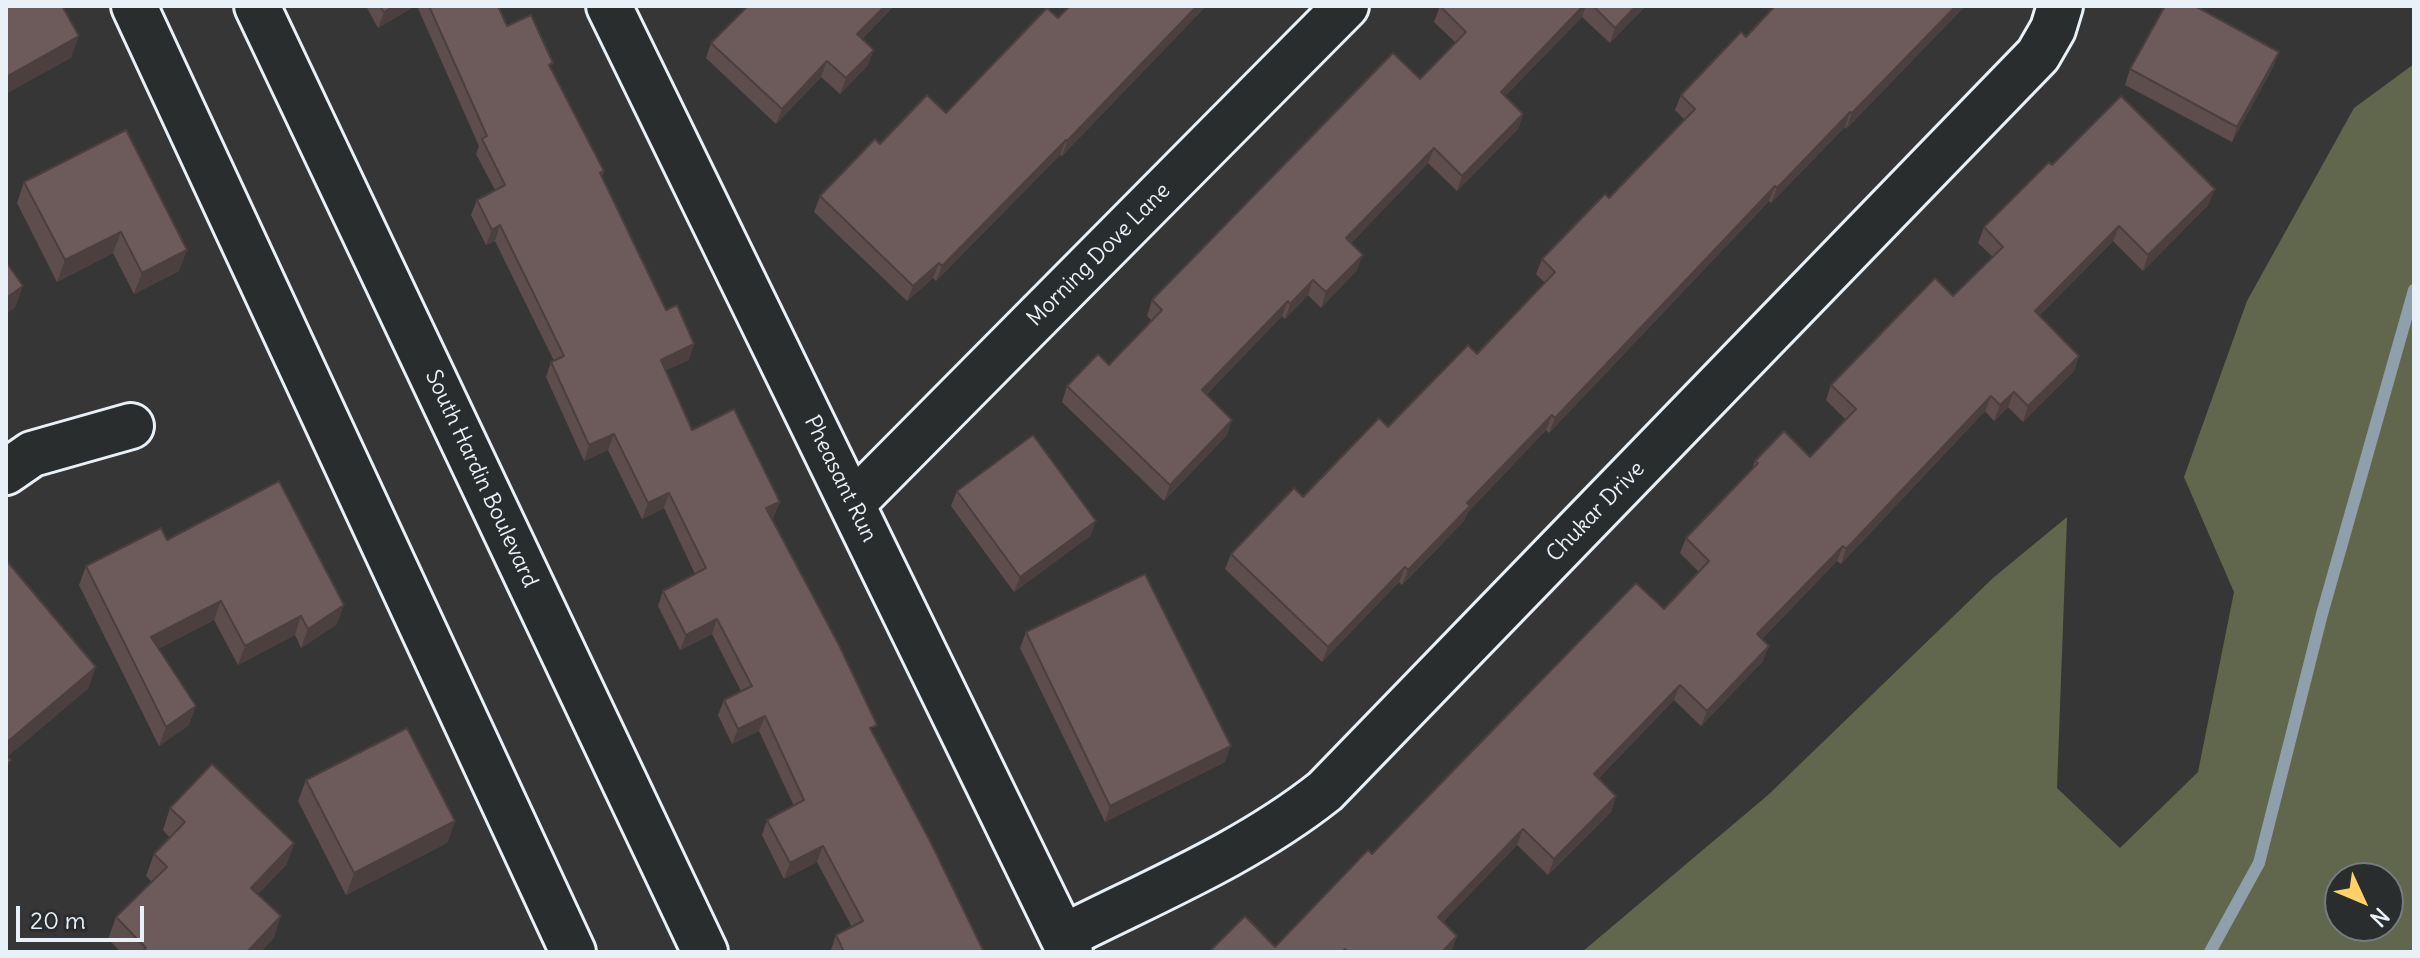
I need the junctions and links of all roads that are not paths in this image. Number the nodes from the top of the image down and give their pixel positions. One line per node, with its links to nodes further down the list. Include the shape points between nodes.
1 (134, 6): 10 (street)
2 (257, 6): 11 (street, South Hardin Boulevard)
3 (1346, 6): 8 (street, Morning Dove Lane)
4 (2060, 6): 9 (street, Chukar Drive, via 2038,55 1325,791 1245,846)
5 (625, 14): 8 (street, Pheasant Run)
6 (131, 426): 7 (street, via 32,454)
7 (6, 472)
8 (852, 504): 9 (street, Pheasant Run)
9 (1066, 944)
10 (573, 952)
11 (705, 952)

